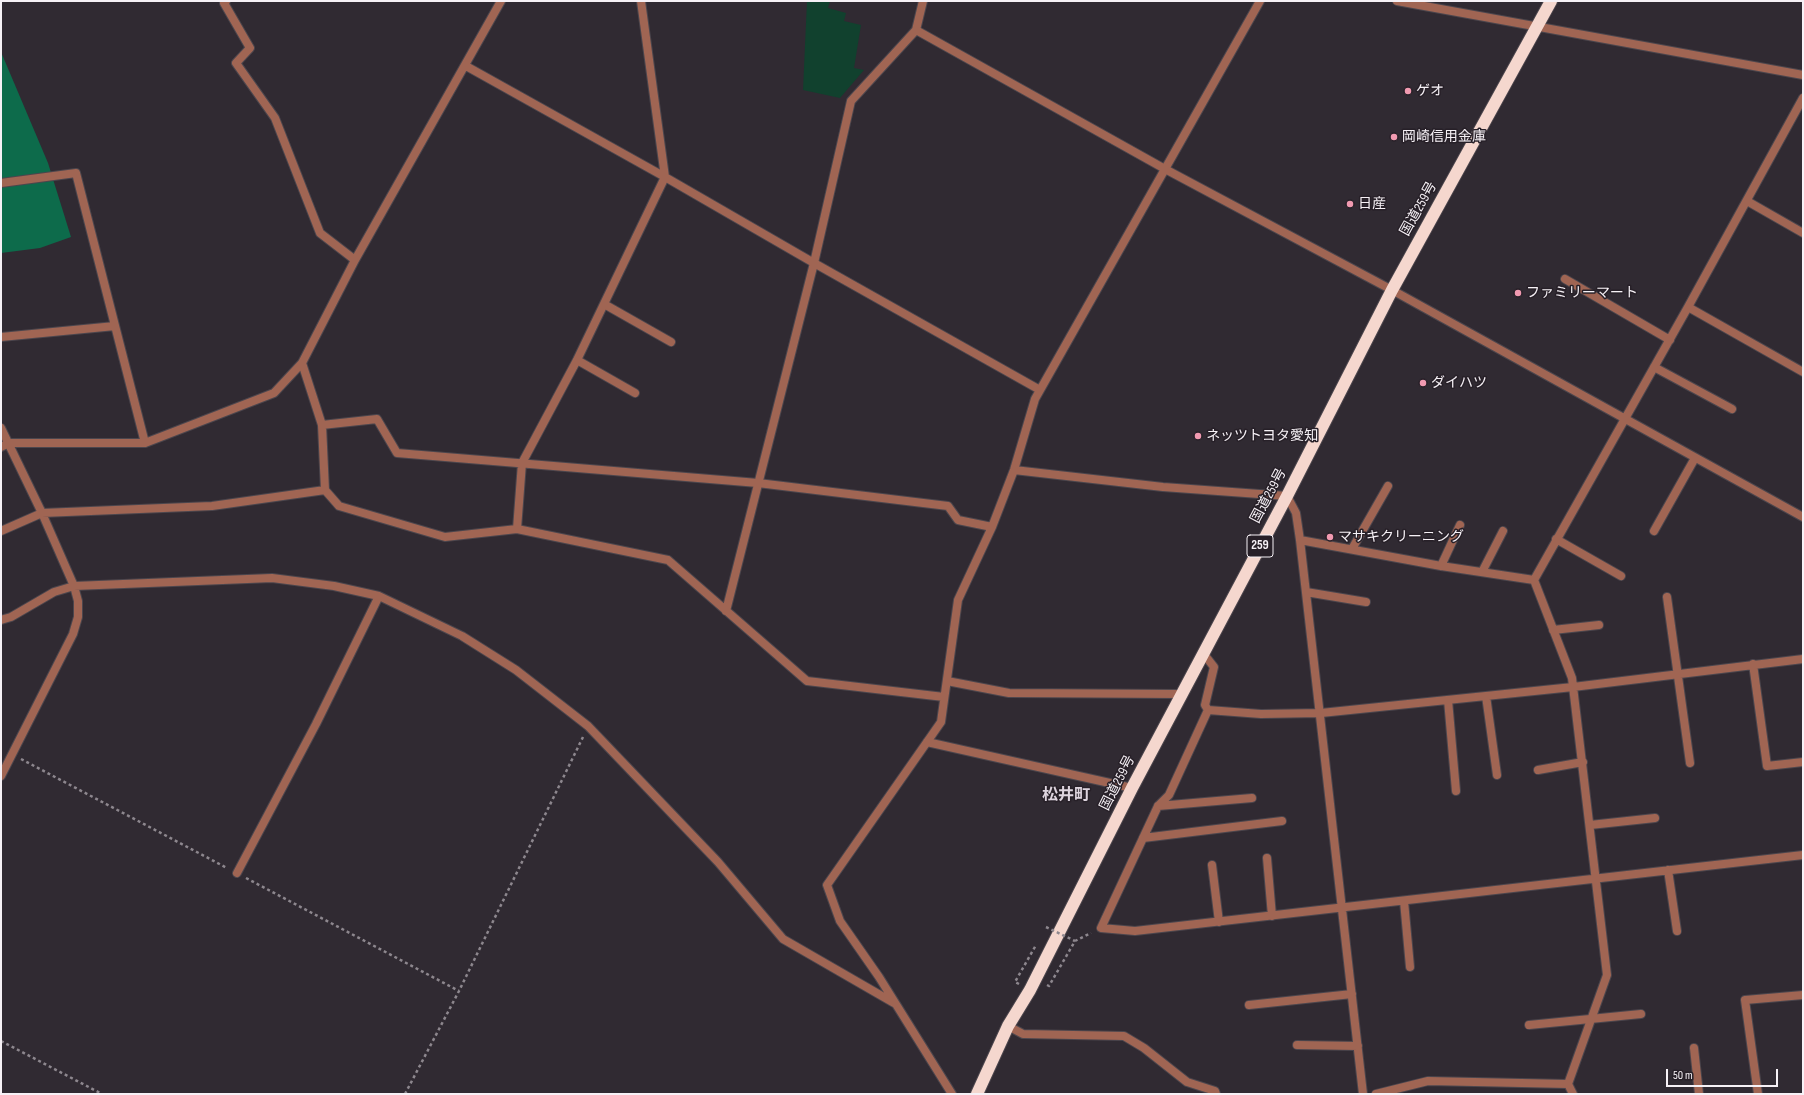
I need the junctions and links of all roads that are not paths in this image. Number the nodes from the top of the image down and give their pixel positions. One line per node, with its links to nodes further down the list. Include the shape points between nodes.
1 (226, 1): 18 (street, via 224,4 250,48 236,63 275,118 320,232)
2 (501, 1): 10 (street)
3 (641, 1): 14 (street)
4 (923, 1): 9 (street)
5 (1260, 1): 13 (street)
6 (1397, 1): 8 (street)
7 (1551, 1): 8 (highway, 国道259号 / 259)
8 (1537, 26): 11 (street); 21 (highway, 国道259号 / 259)
9 (916, 30): 13 (street); 19 (street, via 851,101)
10 (466, 66): 14 (street); 18 (street)
11 (1803, 75)
12 (1803, 98): 16 (street)
13 (1165, 169): 21 (street); 32 (street)
14 (665, 177): 19 (street); 22 (street)
15 (1, 182): 24 (street, via 76,173)
16 (1747, 201): 17 (street); 23 (street)
17 (1803, 232)
18 (355, 260): 29 (street)
19 (814, 263): 32 (street); 43 (street)
20 (1565, 279): 26 (street)
21 (1392, 290): 35 (street); 46 (highway, 国道259号 / 259)
22 (604, 304): 27 (street); 28 (street)
23 (1688, 307): 26 (street); 31 (street)
24 (115, 326): 25 (street); 38 (street)
25 (1, 337)
26 (1670, 340): 30 (street)
27 (671, 342)
28 (576, 360): 33 (street); 41 (street)
29 (302, 363): 36 (street); 38 (street, via 274,393)
30 (1654, 367): 34 (street); 35 (street)
31 (1803, 372)
32 (1040, 390): 42 (street)
33 (635, 393)
34 (1732, 409)
35 (1625, 419): 40 (street); 55 (street)
36 (322, 425): 41 (street, via 377,419 397,452); 45 (street)
37 (1, 428): 39 (street)
38 (145, 443): 39 (street)
39 (5, 445): 47 (street)
40 (1695, 458): 48 (street); 54 (street)
41 (522, 462): 43 (street); 51 (street)
42 (1014, 470): 46 (street, via 1163,487); 50 (street)
43 (758, 483): 50 (street, via 948,506 958,520); 67 (street)
44 (1388, 486): 57 (street)
45 (326, 490): 47 (street, via 212,506); 51 (street, via 338,506 445,537)
46 (1287, 496): 56 (street, via 1296,513); 71 (highway, 国道259号 / 259)
47 (42, 513): 53 (street); 62 (street)
48 (1803, 517)
49 (1460, 525): 58 (street)
50 (992, 527): 75 (street, via 958,600)
51 (517, 529): 67 (street, via 668,560)
52 (1503, 530): 59 (street)
53 (1, 531)
54 (1654, 531)
55 (1556, 539): 60 (street); 61 (street)
56 (1300, 540): 57 (street); 63 (street)
57 (1352, 549): 58 (street)
58 (1441, 566): 59 (street)
59 (1482, 572): 61 (street)
60 (1621, 576)
61 (1534, 580): 70 (street)
62 (74, 586): 64 (street, via 272,578 334,586); 68 (street, via 54,592 11,617); 89 (street, via 78,601 78,617 74,634)
63 (1306, 592): 66 (street); 82 (street)
64 (379, 596): 102 (street, via 316,724); 112 (street, via 462,636 516,670 588,726 718,862 783,939)
65 (1667, 597): 74 (street)
66 (1366, 602)
67 (726, 611): 79 (street, via 807,681)
68 (1, 620)
69 (1599, 625): 70 (street)
70 (1553, 630): 76 (street, via 1572,678)
71 (1203, 653): 77 (highway, 国道259号 / 259); 81 (street, via 1214,667 1206,705)
72 (1803, 659): 73 (street)
73 (1753, 664): 74 (street); 85 (street, via 1767,766)
74 (1679, 674): 76 (street); 86 (street)
75 (947, 681): 77 (street, via 1009,693); 79 (street)
76 (1573, 687): 78 (street); 84 (street)
77 (1181, 694): 90 (highway, 国道259号 / 259)
78 (1486, 696): 80 (street); 88 (street)
79 (944, 697): 83 (street, via 941,722)
80 (1448, 700): 82 (street); 91 (street)
81 (1208, 710): 82 (street, via 1261,714); 93 (street, via 1169,795)
82 (1320, 713): 105 (street)
83 (927, 742): 90 (street); 112 (street, via 827,885 840,922)
84 (1582, 762): 87 (street); 96 (street)
85 (1803, 762)
86 (1690, 763)
87 (1538, 770)
88 (1497, 775)
89 (1, 776)
90 (1132, 788): 117 (highway, 国道259号 / 259, via 1030,990)
91 (1456, 791)
92 (1252, 798): 93 (street)
93 (1158, 806): 97 (street)
94 (1655, 818): 96 (street)
95 (1282, 821): 97 (street)
96 (1590, 825): 103 (street)
97 (1144, 838): 107 (street, via 1101,928 1135,931)
98 (1803, 855): 101 (street)
99 (1267, 858): 106 (street)
100 (1212, 865): 107 (street)
101 (1668, 870): 103 (street); 108 (street)
102 (237, 873)
103 (1597, 878): 104 (street); 115 (street, via 1607,975)
104 (1404, 901): 105 (street); 109 (street)
105 (1342, 908): 106 (street); 110 (street)
106 (1272, 916): 107 (street)
107 (1219, 922)
108 (1677, 930)
109 (1410, 966)
110 (1352, 994): 113 (street); 119 (street)
111 (1803, 995): 129 (street, via 1745,1000)
112 (896, 1004): 122 (street)
113 (1249, 1005)
114 (1641, 1014): 115 (street)
115 (1591, 1019): 116 (street); 121 (street)
116 (1529, 1025)
117 (1008, 1026): 123 (highway, 国道259号 / 259); 124 (street, via 1023,1034 1124,1036 1144,1048 1187,1082 1214,1091)
118 (1297, 1045): 119 (street)
119 (1358, 1046): 125 (street)
120 (1694, 1048): 128 (street)
121 (1568, 1084): 126 (street, via 1428,1081); 127 (street)
122 (952, 1094)
123 (977, 1094)
124 (1216, 1094)
125 (1363, 1094)
126 (1376, 1094)
127 (1573, 1094)
128 (1699, 1094)
129 (1758, 1094)

